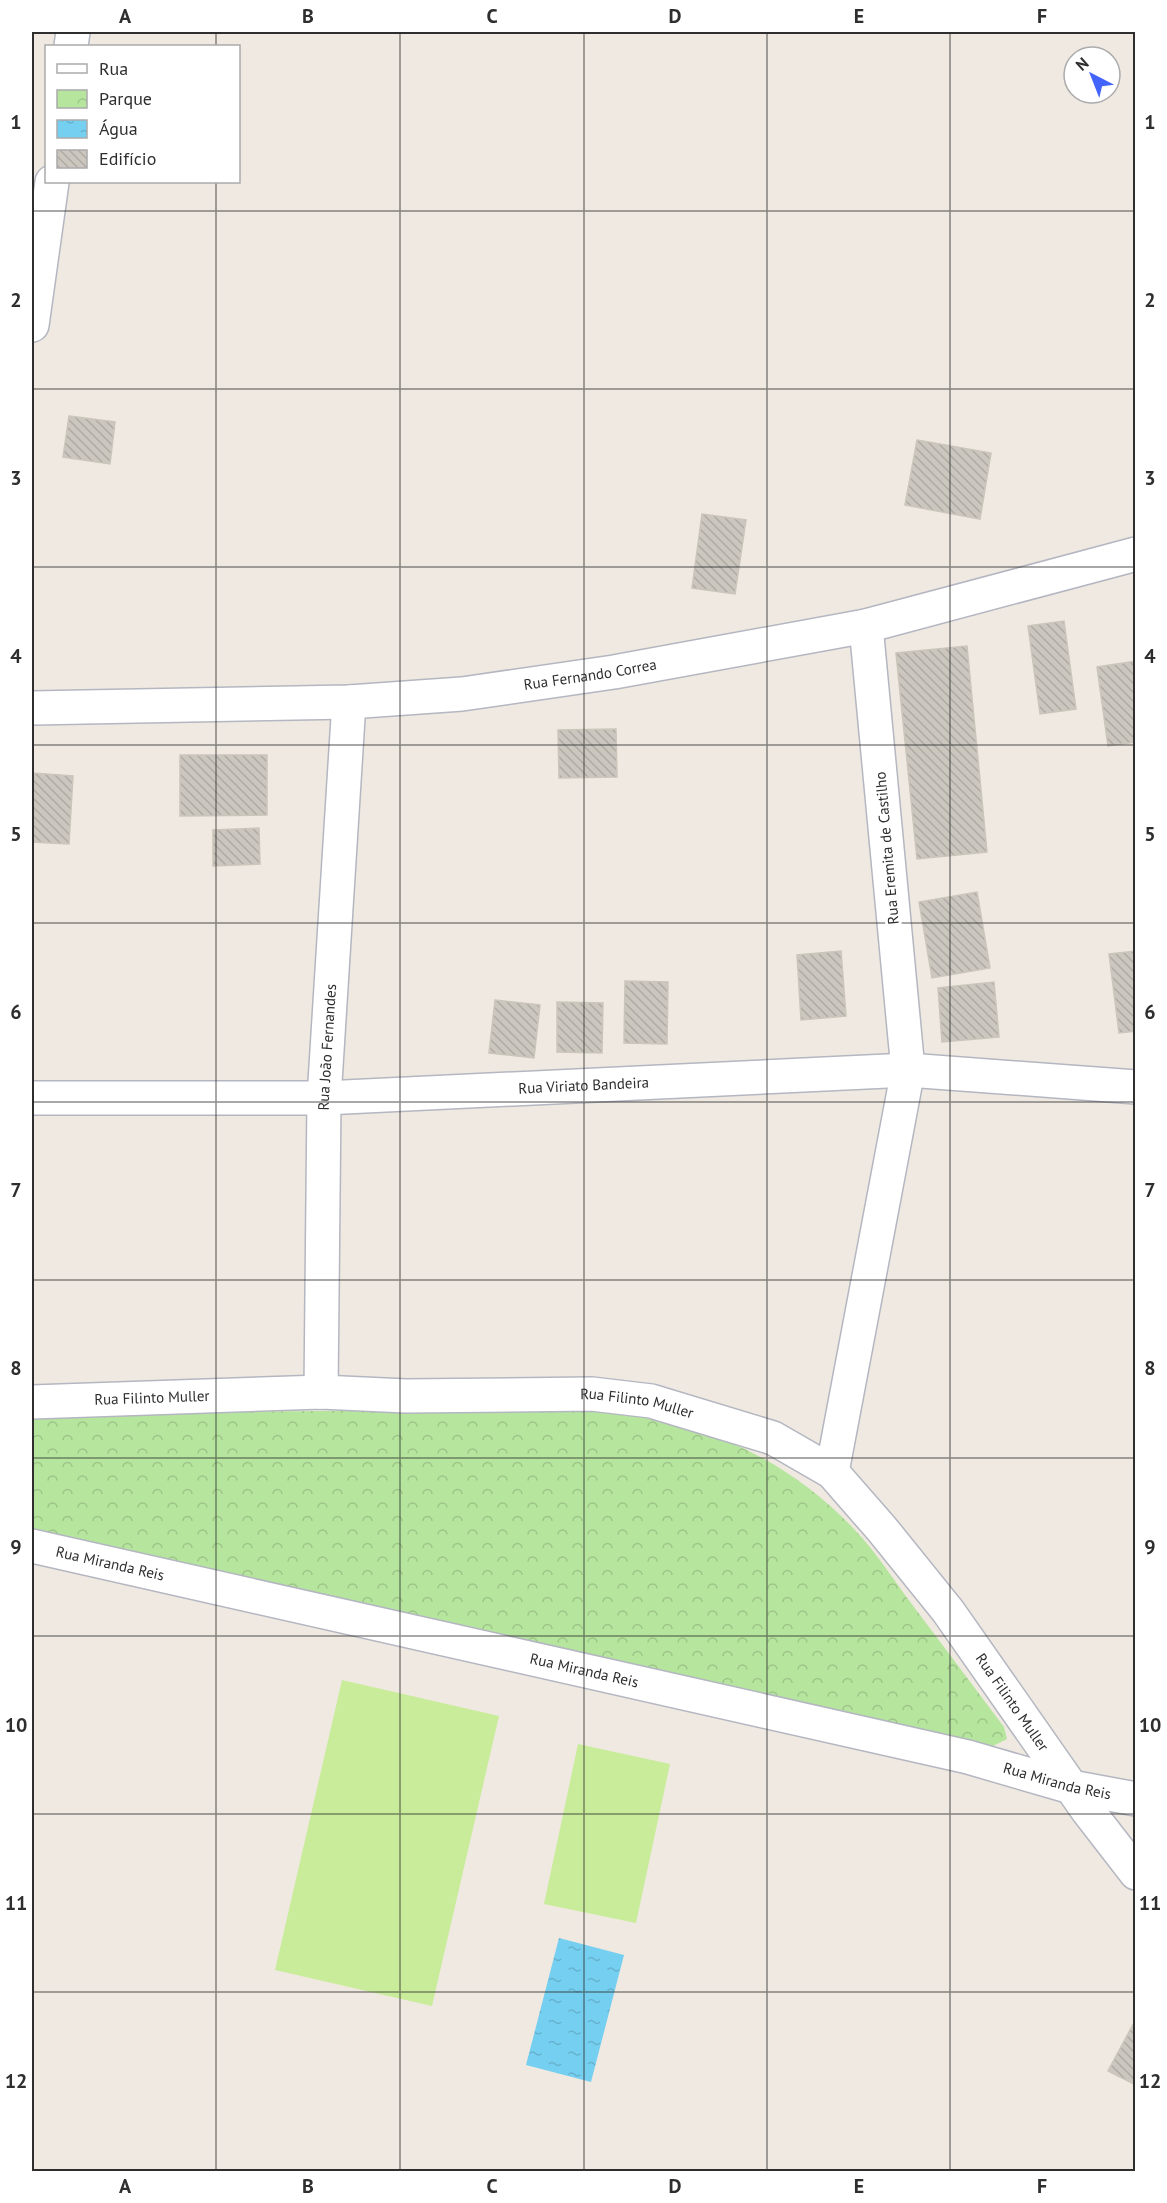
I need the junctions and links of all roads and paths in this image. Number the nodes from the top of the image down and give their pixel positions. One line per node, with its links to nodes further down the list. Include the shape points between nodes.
1 (52, 183): 2 (street)
2 (38, 234): 3 (street)
3 (32, 325)
4 (1136, 554): 5 (street, Rua Fernando Correa)
5 (866, 626): 6 (street, Rua Fernando Correa, via 614,672 462,694); 8 (street, Rua Eremita de Castilho)
6 (350, 702): 7 (street, Rua Fernando Correa); 11 (street, Rua João Fernandes)
7 (32, 708)
8 (908, 1070): 9 (street, Rua Viriato Bandeira); 11 (street, Rua Viriato Bandeira); 14 (street, Rua Eremita de Castilho)
9 (1136, 1087)
10 (32, 1098): 11 (street, Rua Viriato Bandeira)
11 (324, 1098): 12 (street, Rua João Fernandes)
12 (321, 1392): 13 (street, Rua Filinto Muller); 14 (street, Rua Filinto Muller, via 406,1396 592,1394 651,1401 773,1438)
13 (32, 1402)
14 (832, 1472): 16 (street, Rua Filinto Muller, via 948,1611)
15 (32, 1546): 16 (street, Rua Miranda Reis, via 968,1757)
16 (1071, 1787): 17 (street, Rua Miranda Reis); 18 (street, Rua Filinto Muller)
17 (1136, 1799)
18 (1136, 1874)

